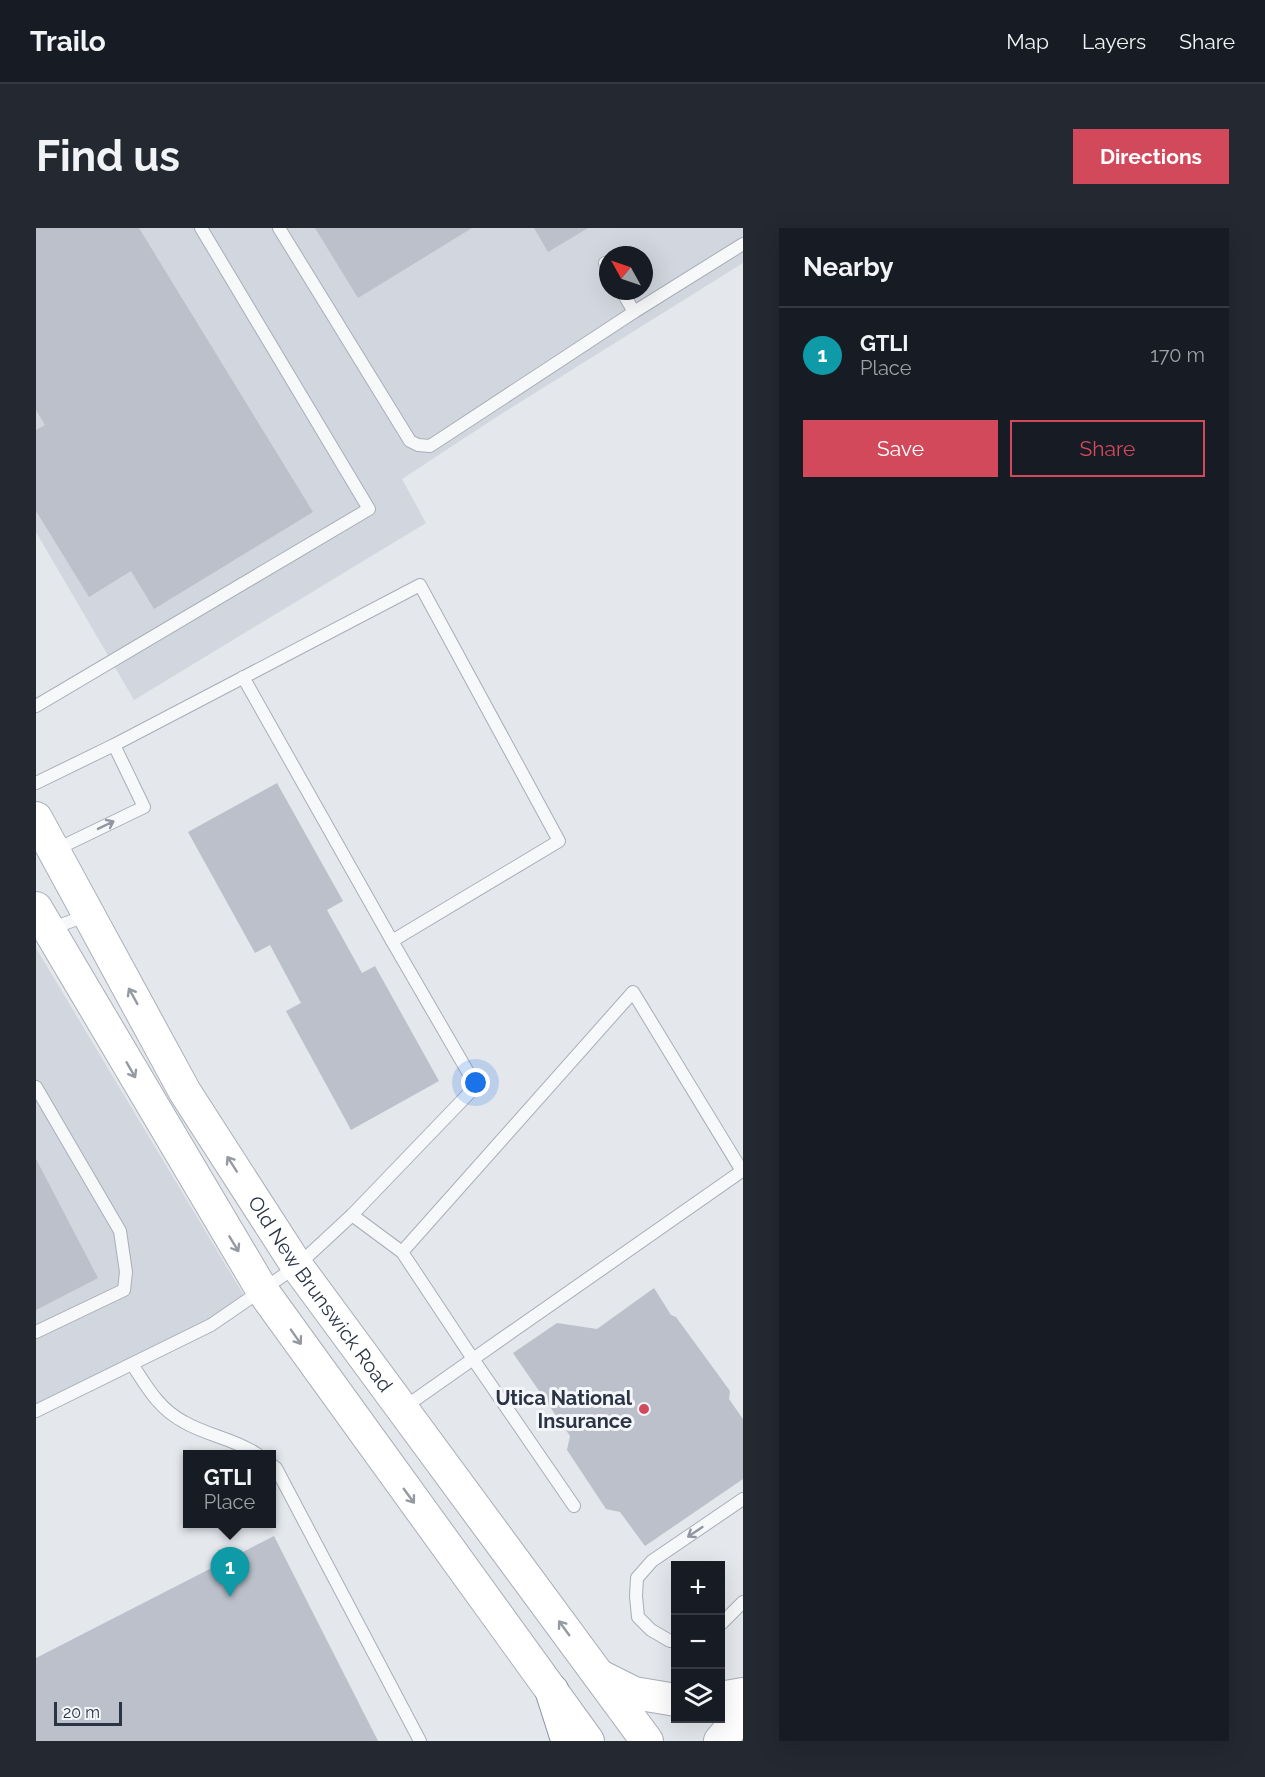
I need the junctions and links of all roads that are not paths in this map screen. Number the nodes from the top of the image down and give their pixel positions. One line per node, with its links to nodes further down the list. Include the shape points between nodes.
1 (201, 228): 7 (lane, via 369,509)
2 (279, 228): 5 (lane, via 410,441 418,445 430,446)
3 (743, 244): 5 (lane)
4 (627, 300): 5 (lane)
5 (634, 312)
6 (243, 677): 8 (lane); 14 (lane); 14 (lane, via 420,585 559,841)
7 (36, 706)
8 (114, 745): 9 (lane); 11 (lane, one-way to 8, via 144,807)
9 (36, 783)
10 (36, 818): 11 (main road, Old New Brunswick Road)
11 (54, 850): 12 (main road, Old New Brunswick Road)
12 (89, 915): 13 (lane); 19 (main road, Old New Brunswick Road, one-way to 12, via 185,1092)
13 (40, 924): 20 (main road, Old New Brunswick Road, one-way to 20)
14 (392, 941): 17 (lane, via 476,1086)
15 (36, 1087): 21 (lane, via 120,1231 126,1272 124,1290)
16 (742, 1172): 18 (lane, via 633,992); 22 (lane)
17 (352, 1215): 18 (lane); 19 (lane)
18 (402, 1252): 22 (lane)
19 (297, 1266): 20 (lane); 24 (main road, Old New Brunswick Road)
20 (262, 1290): 23 (lane, via 211,1325); 34 (main road, Old New Brunswick Road, one-way to 34)
21 (36, 1332)
22 (473, 1359): 24 (lane); 29 (lane)
23 (132, 1364): 25 (lane); 26 (lane, via 157,1402 184,1423)
24 (402, 1409): 33 (main road, Old New Brunswick Road, one-way to 24)
25 (36, 1411)
26 (251, 1450)
27 (276, 1468): 39 (lane)
28 (743, 1499): 32 (lane, one-way to 32, via 652,1561 637,1578 638,1617)
29 (574, 1506)
30 (743, 1602): 31 (lane)
31 (725, 1620)
32 (671, 1641)
33 (598, 1675): 37 (main road, via 634,1693); 42 (main road, Old New Brunswick Road)
34 (552, 1691): 40 (highway); 41 (main road, Old New Brunswick Road)
35 (743, 1694): 36 (main road)
36 (725, 1697)
37 (671, 1699)
38 (743, 1714): 43 (main road)
39 (420, 1741)
40 (568, 1741)
41 (588, 1741)
42 (647, 1741)
43 (720, 1741)

